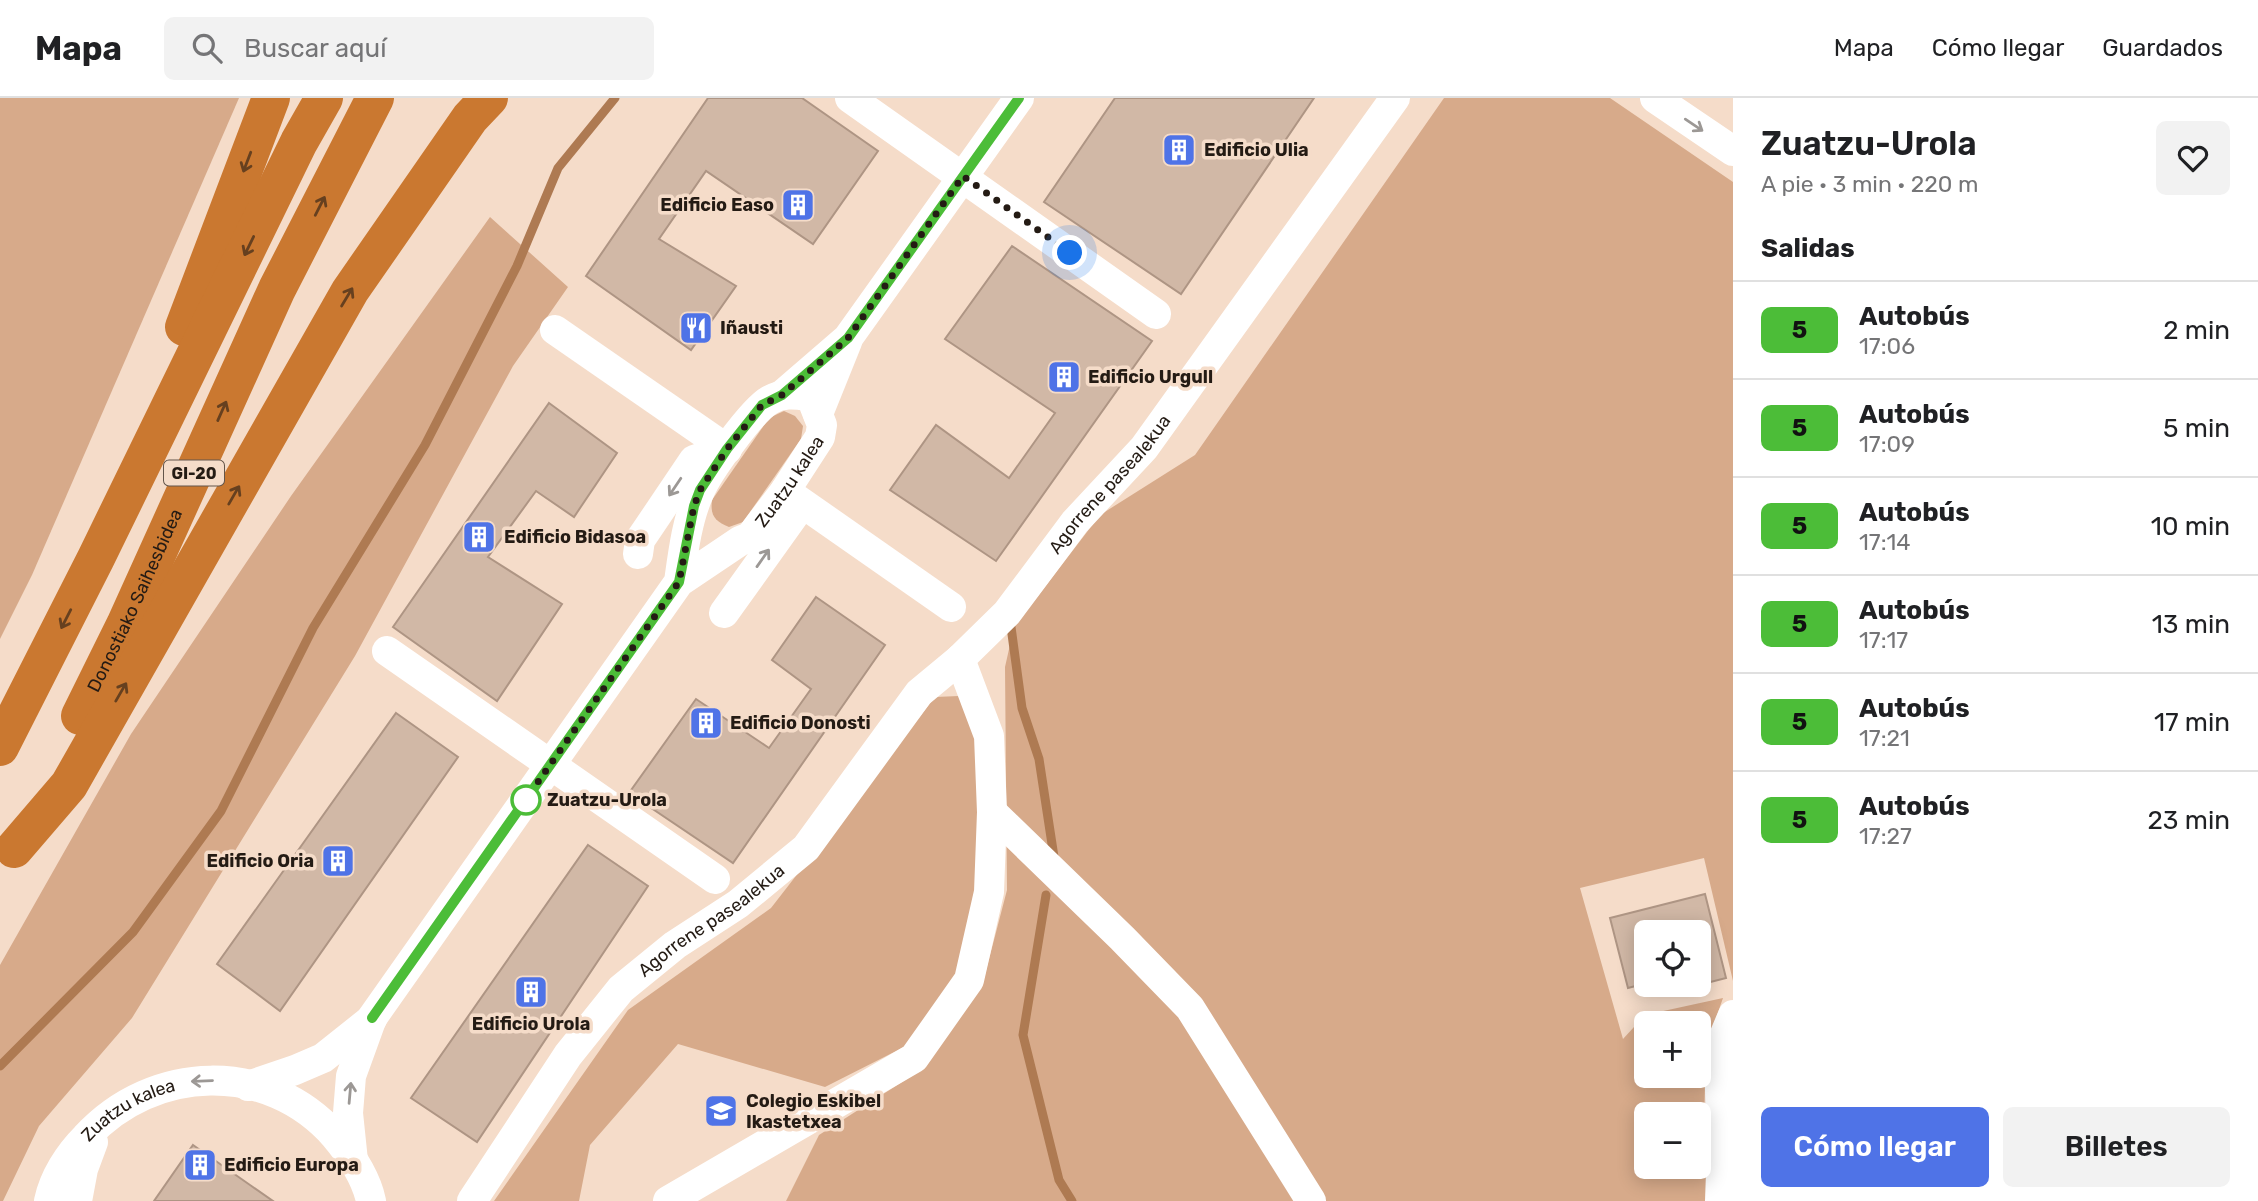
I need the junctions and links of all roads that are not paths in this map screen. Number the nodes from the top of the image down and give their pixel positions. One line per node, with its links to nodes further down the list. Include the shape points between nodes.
1 (271, 98): 21 (highway, one-way to 21)
2 (324, 98): 21 (highway, GI-20, one-way to 21)
3 (375, 98): 30 (highway, Donostiako Saihesbidea / GI-20, one-way to 3, via 125,625 277,289)
4 (489, 98): 30 (highway, one-way to 4, via 69,785 350,291 470,118)
5 (850, 98): 10 (street)
6 (1019, 98): 10 (street, Zuatzu kalea)
7 (1395, 98): 26 (street, Agorrene pasealekua, via 1144,448 1075,522 1007,613)
8 (1656, 98): 9 (street, one-way to 9)
9 (1733, 151)
10 (963, 176): 11 (street); 13 (street, Zuatzu kalea)
11 (1156, 314)
12 (555, 330): 16 (street)
13 (848, 338): 14 (street, Zuatzu kalea); 15 (street, Zuatzu kalea)
14 (782, 395): 15 (street, Zuatzu kalea, via 807,396); 16 (street, Zuatzu kalea, via 762,405)
15 (818, 414): 17 (street, Zuatzu kalea, via 820,438)
16 (727, 449): 18 (street, Zuatzu kalea); 20 (street, one-way to 20, via 694,460 639,540)
17 (793, 497): 19 (street, Zuatzu kalea); 23 (street); 24 (street, one-way to 17)
18 (694, 506): 19 (street, Zuatzu kalea, via 711,536); 22 (street, Zuatzu kalea)
19 (740, 541): 22 (street, Zuatzu kalea)
20 (638, 554)
21 (96, 558): 27 (highway, GI-20, one-way to 27)
22 (679, 582): 28 (street, Zuatzu kalea)
23 (951, 607)
24 (724, 613)
25 (387, 652): 28 (street)
26 (960, 659): 29 (street, via 989,736); 38 (street, Agorrene pasealekua, via 919,694 806,848 621,989 568,1055)
27 (0, 747)
28 (550, 765): 31 (street); 33 (street, Zuatzu kalea)
29 (992, 812): 41 (street, via 989,892 969,980 914,1058); 42 (street, via 1189,1008)
30 (7, 861)
31 (715, 879)
32 (1733, 1015): 43 (street, via 1719,1063)
33 (372, 1018): 34 (street, Zuatzu kalea, via 323,1058); 36 (street, Zuatzu kalea, one-way to 33, via 348,1113 351,1076)
34 (248, 1086): 35 (street, Zuatzu kalea, one-way to 35, via 225,1081 181,1082 139,1095); 36 (street, Zuatzu kalea, via 269,1090 313,1114)
35 (102, 1119): 39 (street, Zuatzu kalea, via 72,1152); 40 (street)
36 (353, 1161): 37 (street, Zuatzu kalea)
37 (375, 1198)
38 (469, 1199)
39 (49, 1201)
40 (76, 1201)
41 (668, 1201)
42 (1311, 1201)
43 (1720, 1201)

